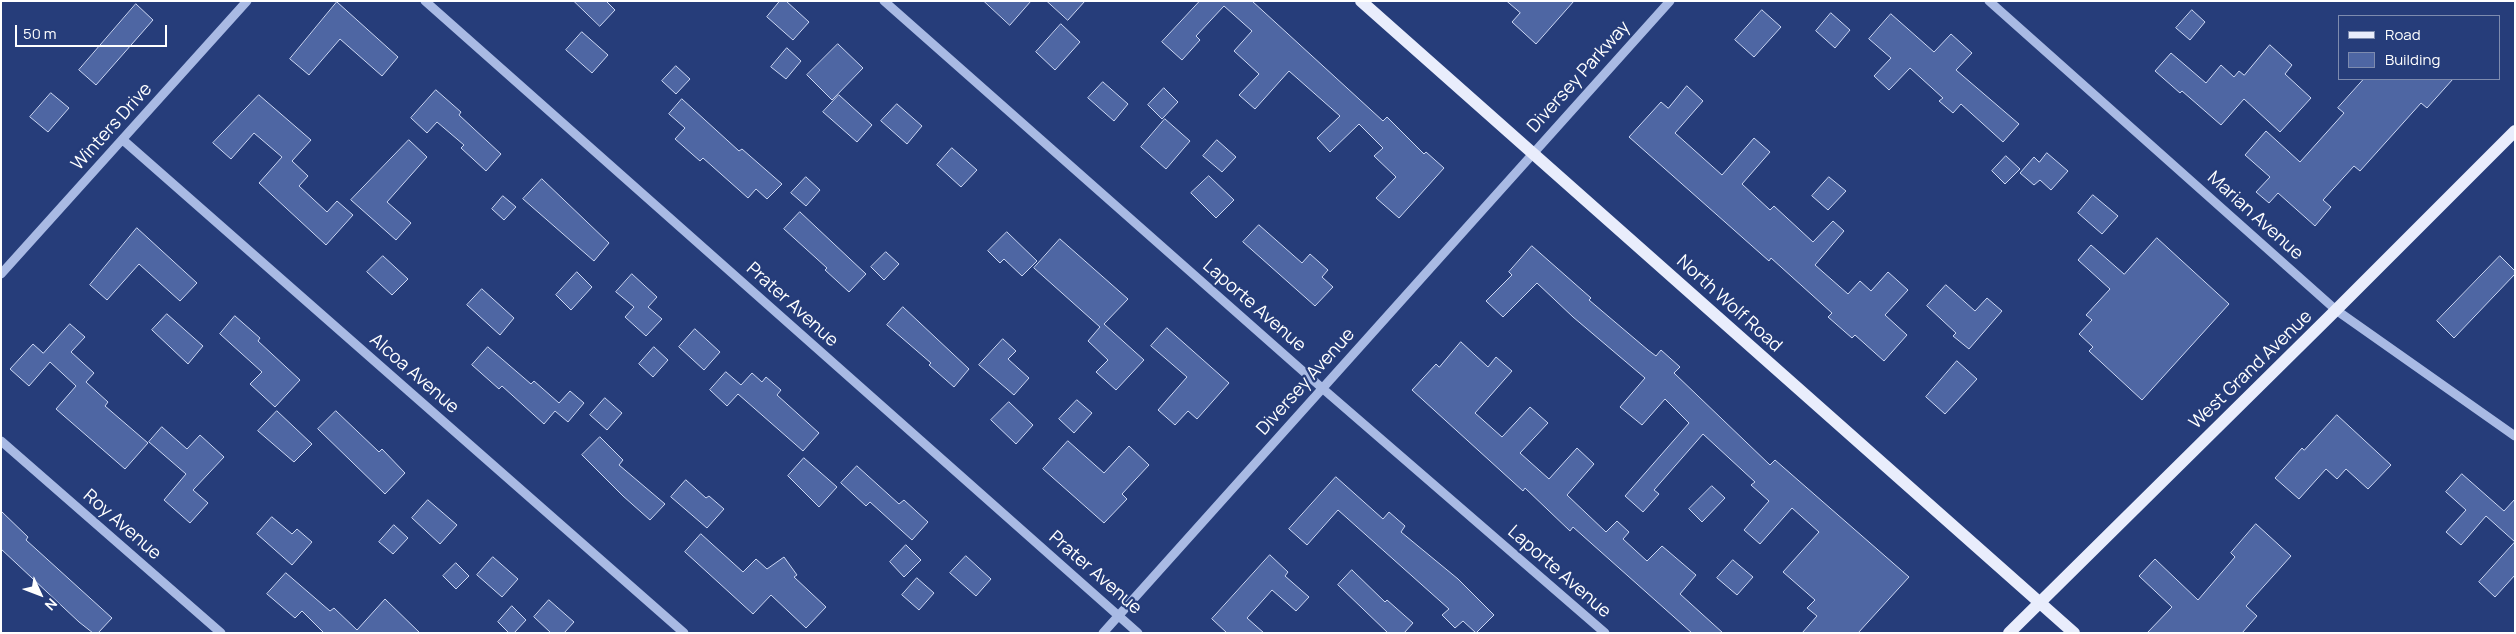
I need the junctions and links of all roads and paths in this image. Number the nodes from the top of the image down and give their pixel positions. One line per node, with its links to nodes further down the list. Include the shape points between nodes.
1 (247, 1): 8 (street, Winters Drive)
2 (425, 1): 16 (street, Prater Avenue)
3 (884, 1): 12 (street, Laporte Avenue)
4 (1361, 1): 9 (main road, North Wolf Road)
5 (1670, 1): 9 (street, Diversey Parkway)
6 (1989, 1): 11 (street, Marian Avenue)
7 (2515, 131): 11 (main road, West Grand Avenue)
8 (123, 140): 10 (street, Winters Drive); 18 (street, Alcoa Avenue)
9 (1533, 152): 12 (street, Diversey Avenue); 15 (main road, North Wolf Road)
10 (1, 274)
11 (2336, 310): 13 (street, Marian Avenue); 15 (main road, West Grand Avenue)
12 (1322, 388): 16 (street, Diversey Avenue); 21 (street, Laporte Avenue)
13 (2515, 436)
14 (1, 441): 17 (street, Roy Avenue)
15 (2039, 602): 22 (main road, West Grand Avenue); 23 (main road, North Wolf Road)
16 (1119, 616): 19 (street, Diversey Avenue); 20 (street, Prater Avenue)
17 (221, 633)
18 (684, 633)
19 (1103, 633)
20 (1138, 633)
21 (1605, 633)
22 (2009, 633)
23 (2074, 633)

